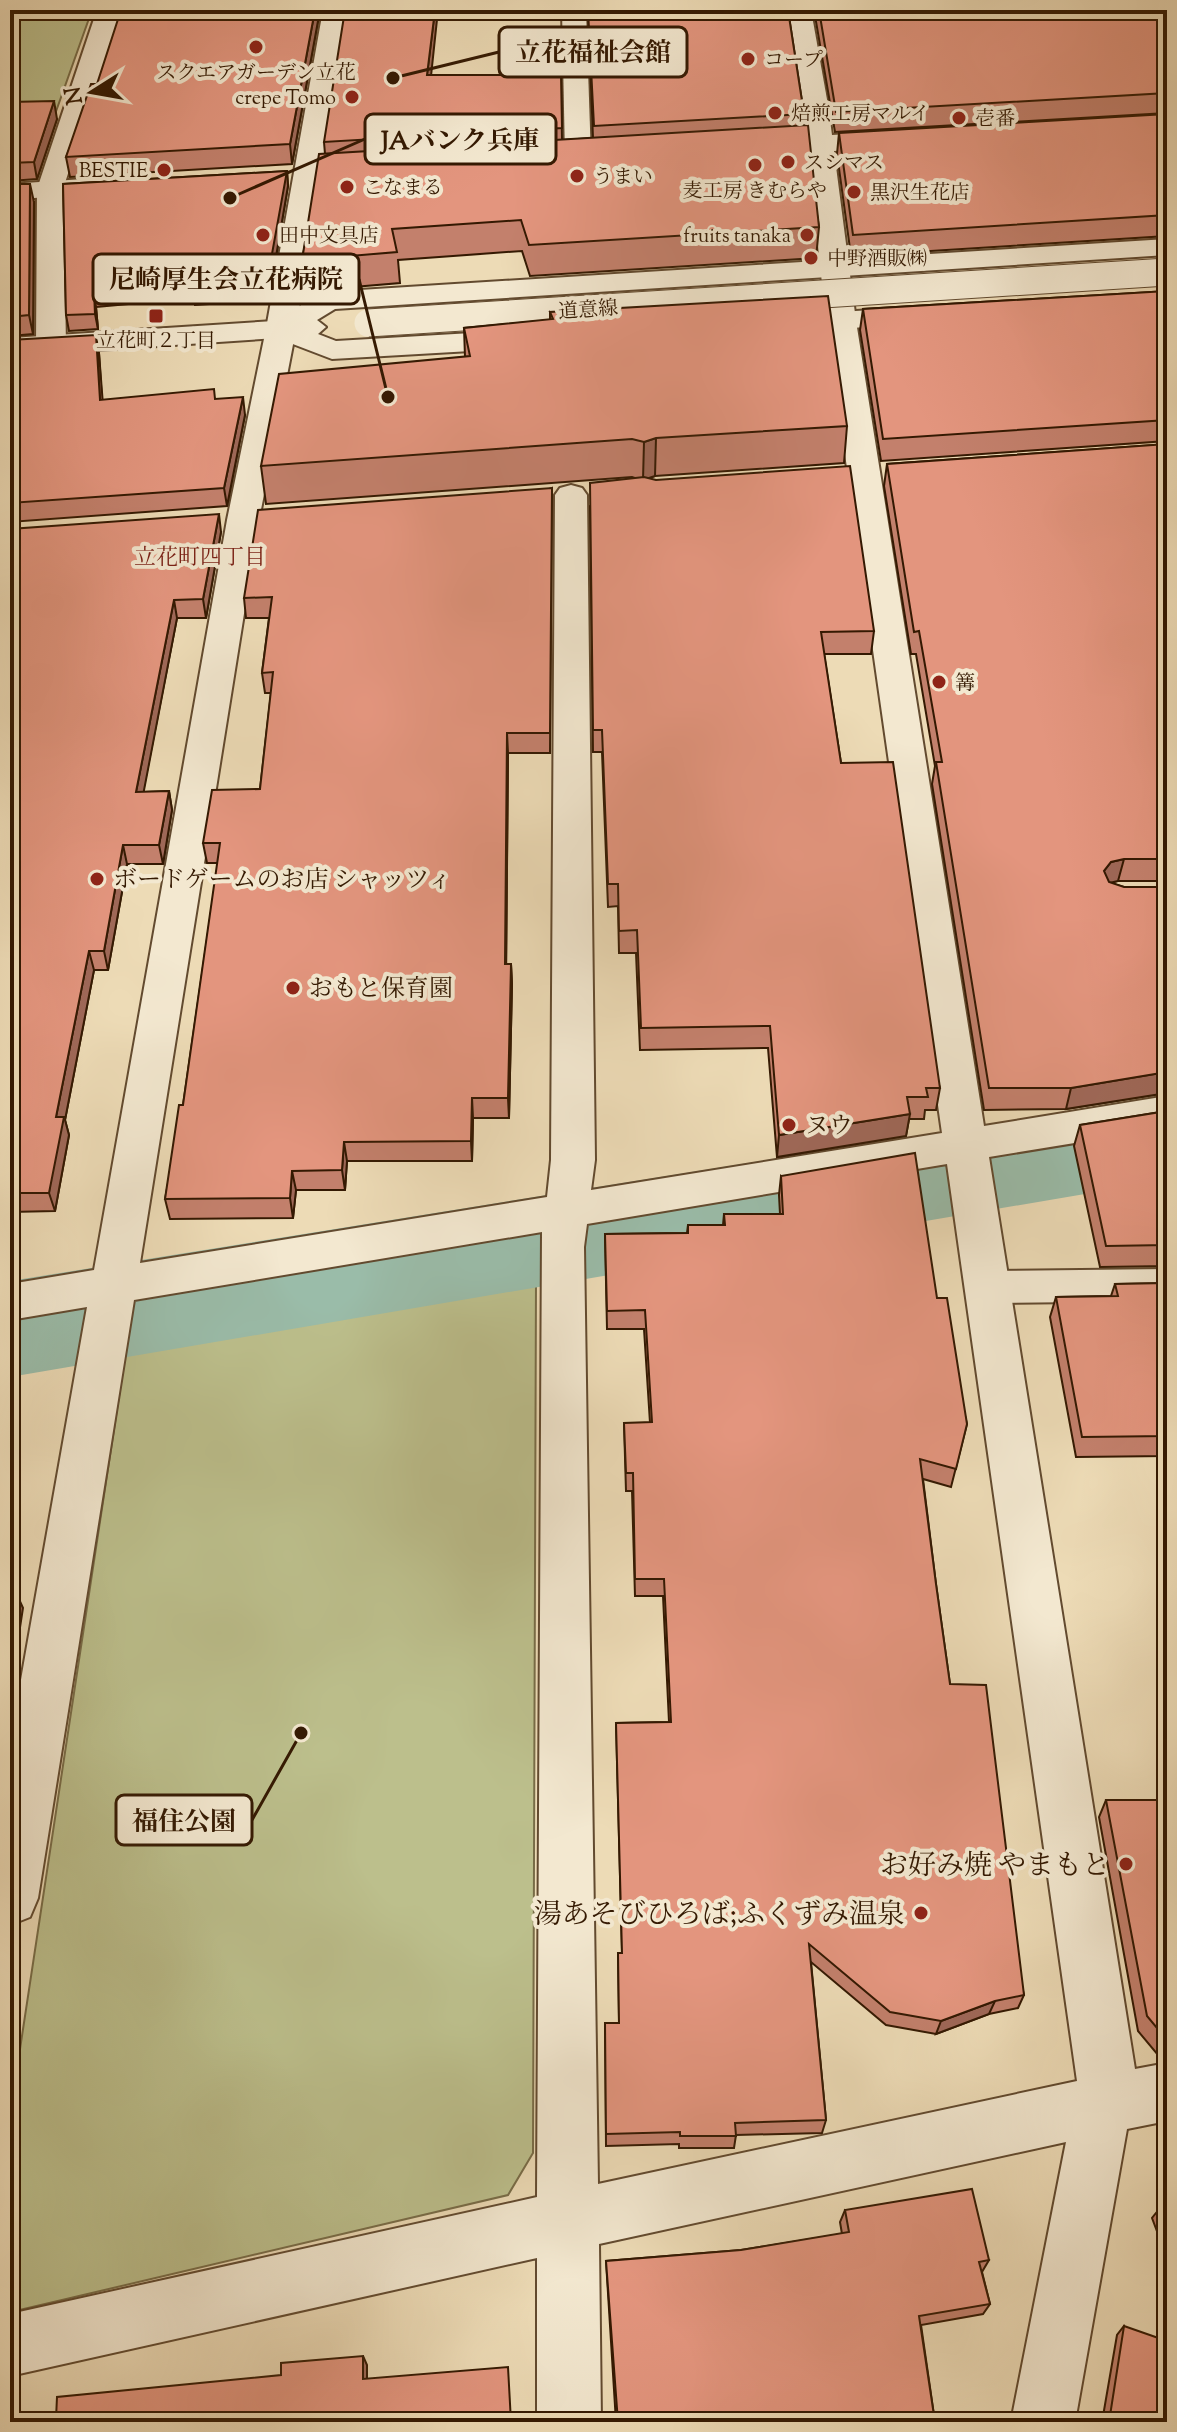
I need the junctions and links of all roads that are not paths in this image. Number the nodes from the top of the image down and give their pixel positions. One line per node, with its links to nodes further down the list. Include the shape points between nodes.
1 (109, 10): 13 (street)
2 (335, 10): 10 (street)
3 (574, 10): 8 (street, via 566,159)
4 (799, 10): 6 (street)
5 (923, 138): 6 (street)
6 (820, 144): 7 (street); 16 (street)
7 (729, 149)
8 (608, 156)
9 (338, 172): 10 (street)
10 (307, 174): 11 (street); 20 (street)
11 (276, 176)
12 (123, 185): 13 (street)
13 (50, 189): 14 (street); 21 (street)
14 (10, 192)
15 (1167, 247): 16 (street)
16 (834, 269): 19 (street); 20 (street, via 328,301)
17 (1167, 272): 20 (street, 道意線, bridge)
18 (949, 314): 19 (street)
19 (841, 321): 20 (street, via 332,350); 25 (street)
20 (281, 329): 21 (street, 道意線); 30 (street, via 243,520)
21 (51, 344): 22 (street, 道意線)
22 (10, 347)
23 (570, 495): 26 (street, via 573,1160)
24 (1167, 1112): 25 (street)
25 (967, 1163): 26 (street); 28 (street)
26 (564, 1228): 30 (street); 34 (street)
27 (1167, 1285): 28 (lane)
28 (985, 1287): 33 (street, via 1107,2079)
29 (10, 1302): 30 (street)
30 (109, 1305): 31 (street)
31 (10, 1898)
32 (1167, 2092): 33 (street)
33 (1103, 2106): 34 (street); 37 (street)
34 (567, 2220): 35 (street); 36 (street)
35 (10, 2345)
36 (569, 2422)
37 (1043, 2422)

